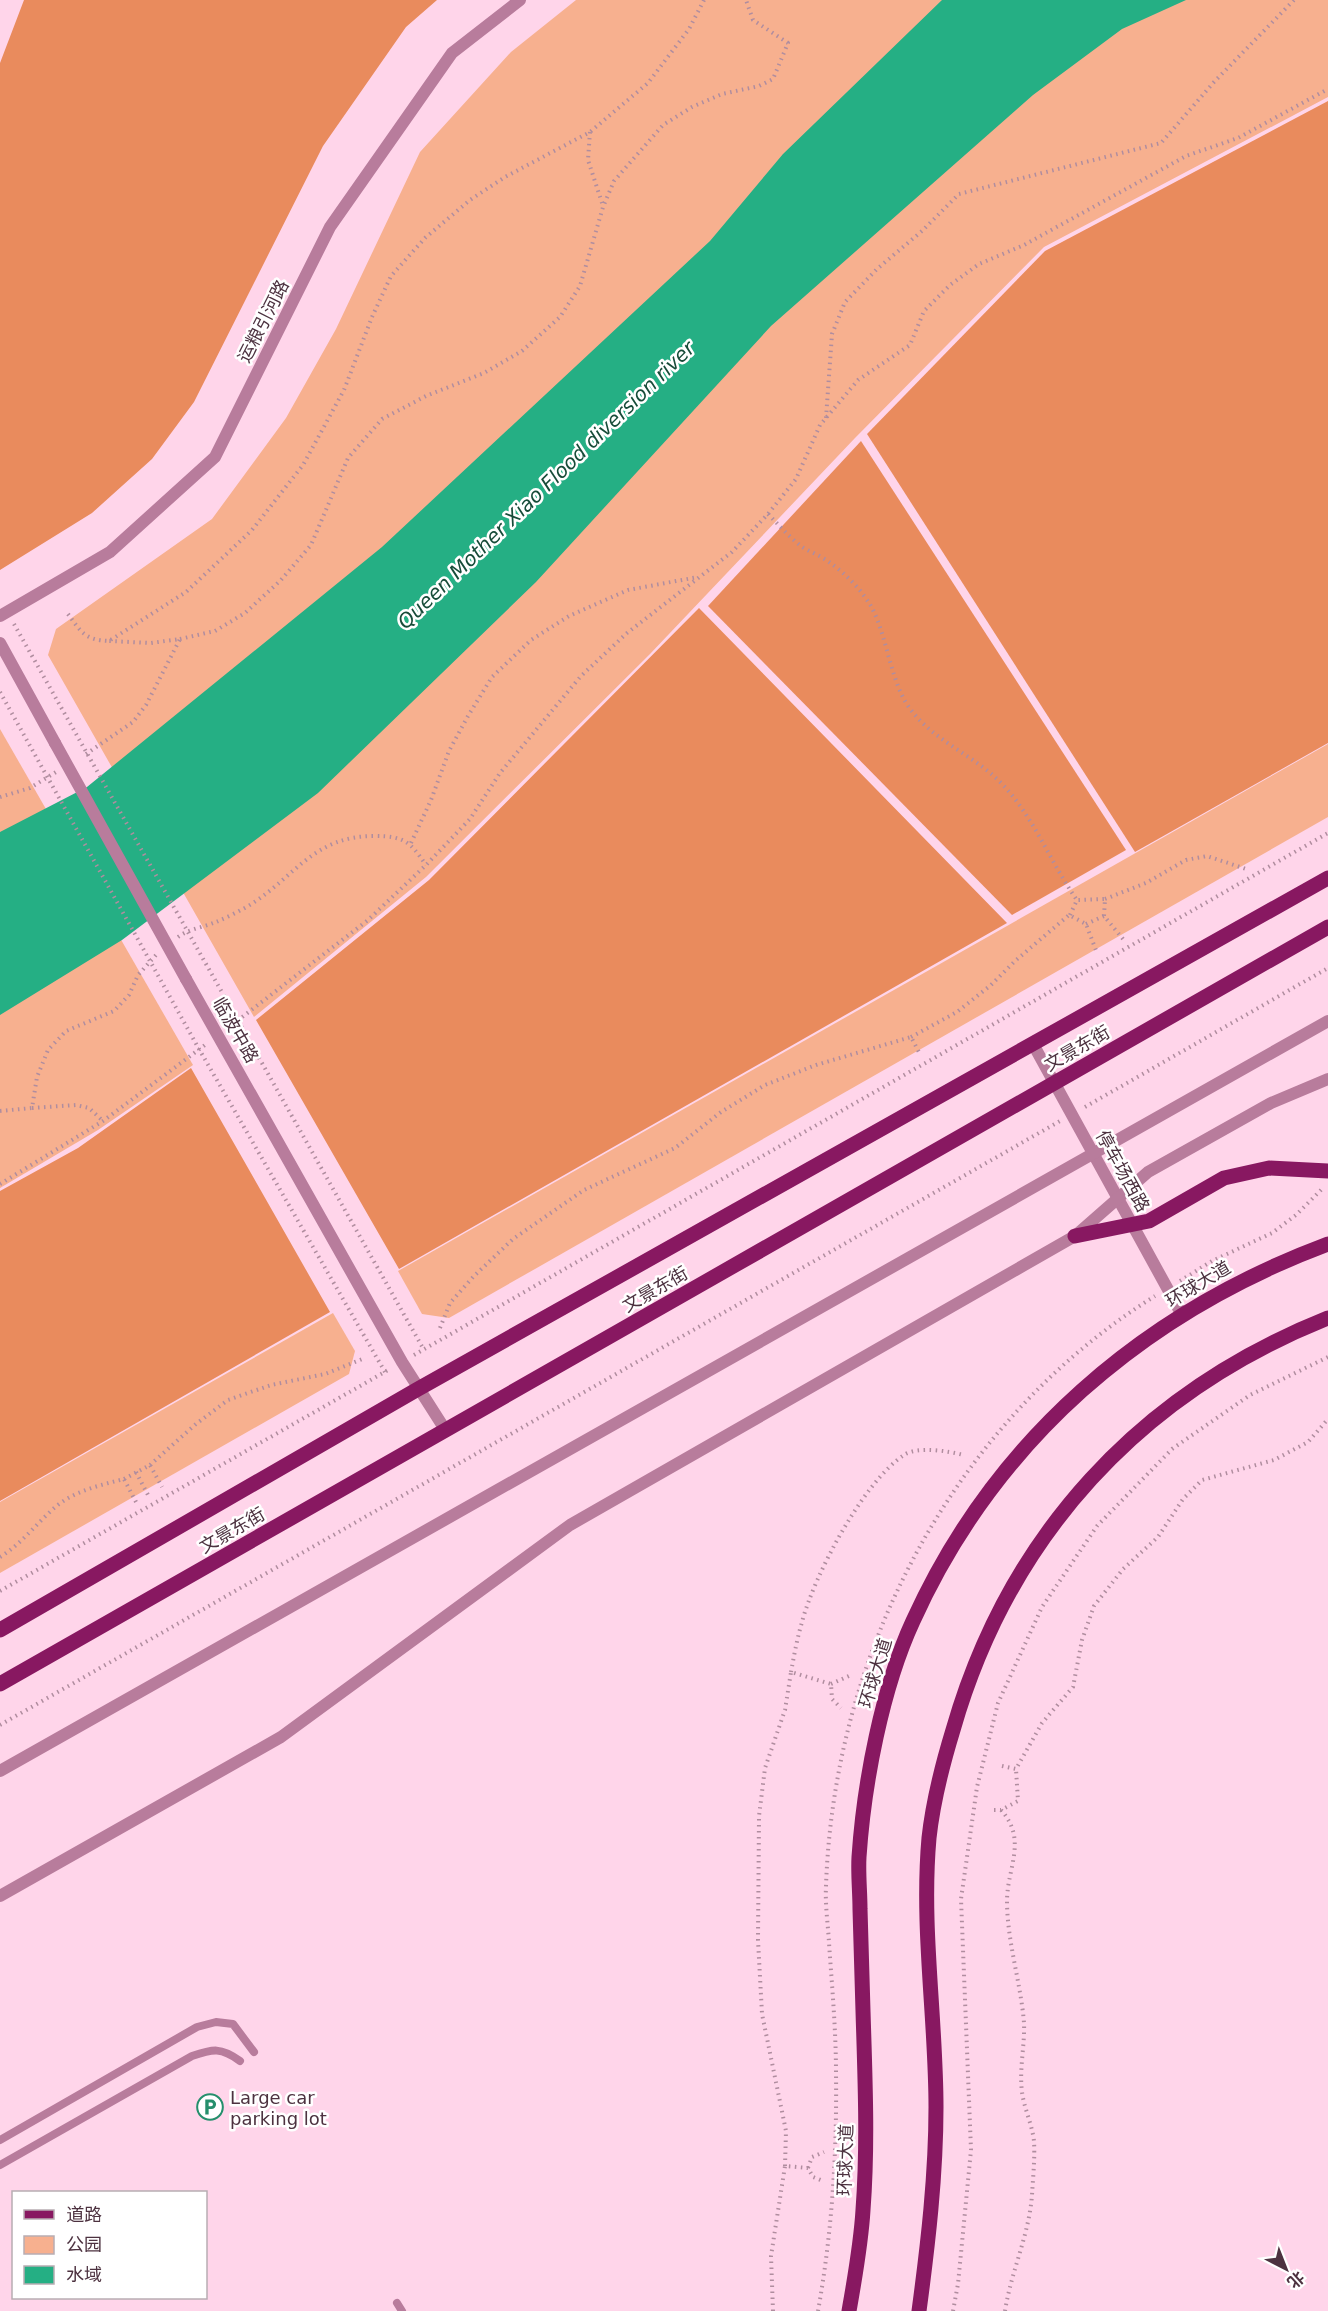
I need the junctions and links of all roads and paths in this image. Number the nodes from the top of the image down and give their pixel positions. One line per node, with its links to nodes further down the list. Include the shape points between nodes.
1 (520, 0): 11 (street, 运粮引河路, via 452,53 330,227 215,457 110,552)
2 (704, 0): 6 (path, via 689,29 648,82)
3 (746, 0): 7 (path, via 753,20 788,43 773,79 722,94 663,125 614,181)
4 (1294, 0): 8 (path, via 1161,142 959,194 845,302 832,334)
5 (1328, 89): 8 (path, via 1238,138 1186,156 1024,245 979,264 924,311 910,345 858,380)
6 (590, 132): 7 (path, via 588,160); 14 (path, via 470,200 425,238 392,276 344,390 303,465 252,530 186,592)
7 (603, 207): 13 (path, via 580,286 560,317 522,351 484,373 382,419 348,458 311,546 281,580 245,613 215,631)
8 (826, 418): 9 (path, via 796,479)
9 (768, 514): 10 (path, via 732,552); 26 (path, via 801,546 829,562 859,589 872,608 910,710 929,729 1001,782 1018,801)
10 (698, 577): 21 (path, via 628,590 569,616 531,640 492,677 468,716); 22 (path, via 627,633 581,676 500,773 470,819)
11 (4, 614): 36 (path, 临波中路)
12 (68, 614): 14 (path, via 81,632 94,640)
13 (180, 639): 14 (path, via 151,643); 17 (path, via 133,722)
14 (109, 641)
15 (0, 644): 38 (street, 临波中路, bridge)
16 (0, 692): 41 (path)
17 (78, 759)
18 (58, 771): 19 (path, via 30,788)
19 (0, 797)
20 (1328, 833): 59 (path)
21 (411, 843): 22 (path); 32 (path, via 387,836 359,836 332,842 305,859 253,903)
22 (426, 865): 36 (path, via 368,920)
23 (1246, 869): 25 (path, via 1207,856 1186,860 1146,883)
24 (1328, 878): 40 (main road, 文景东街)
25 (1105, 899): 26 (path); 28 (path)
26 (1077, 900): 27 (path)
27 (1070, 915): 29 (path); 39 (path, via 957,1012)
28 (1104, 916): 29 (path); 31 (path)
29 (1086, 924): 34 (path)
30 (1328, 927): 44 (main road, 文景东街)
31 (1123, 939)
32 (174, 940)
33 (158, 952): 45 (path, via 114,1011 66,1031 48,1050 37,1077)
34 (1097, 953)
35 (1328, 968): 47 (path)
36 (238, 1021): 38 (path); 59 (path, 临波中路)
37 (1328, 1021): 49 (street)
38 (219, 1035): 41 (path); 62 (street, 临波中路)
39 (911, 1037): 42 (path); 58 (path, via 816,1065 765,1085 721,1112 675,1148 584,1190 513,1239 474,1276 450,1303)
40 (1033, 1044): 44 (street, 停车场西路); 64 (main road, 文景东街)
41 (199, 1049): 48 (path); 63 (path)
42 (920, 1054)
43 (1328, 1079): 52 (street, via 1271,1103 1148,1173)
44 (1054, 1083): 47 (street, 停车场西路); 66 (main road, 文景东街)
45 (33, 1108): 46 (path); 48 (path, via 76,1104 89,1108)
46 (0, 1111)
47 (1071, 1114): 49 (street, 停车场西路); 82 (path)
48 (103, 1121): 51 (path)
49 (1092, 1154): 52 (street, 停车场西路); 85 (street)
50 (1328, 1171): 53 (main road, via 1269,1168 1224,1178 1149,1221)
51 (0, 1184)
52 (1118, 1198): 53 (street, 停车场西路); 54 (street)
53 (1132, 1224): 54 (main road); 56 (street, 停车场西路)
54 (1075, 1236): 88 (street, via 570,1525 281,1737)
55 (1328, 1244): 56 (main road, 环球大道, via 1244,1279)
56 (1182, 1315): 98 (main road, 环球大道, via 1086,1386 1015,1459 961,1532 934,1579 895,1669 872,1764 859,1859 866,2161)
57 (1328, 1318): 99 (main road, via 1290,1333 1215,1375 1117,1452 1036,1547 999,1609 977,1656 936,1789 929,1836 926,1891 936,2107 930,2220)
58 (440, 1328)
59 (424, 1350): 62 (path)
60 (1328, 1357): 100 (path, via 1251,1395 1172,1449 1097,1526 1042,1607 998,1704 976,1787 961,1899 970,2150)
61 (366, 1358): 68 (path, via 325,1374 271,1385 228,1400)
62 (402, 1362): 63 (path); 64 (street, 临波中路)
63 (385, 1372): 75 (path)
64 (418, 1389): 66 (street, 临波中路); 76 (main road, 文景东街)
65 (1328, 1419): 84 (path, via 1308,1442 1274,1460 1202,1480 1182,1499 1158,1537 1123,1569 1094,1606 1072,1687 1042,1723)
66 (446, 1431): 79 (main road, 文景东街)
67 (963, 1455): 77 (path, via 942,1449 905,1453 872,1485 819,1576 802,1621)
68 (150, 1465): 69 (path); 71 (path)
69 (136, 1472): 70 (path); 72 (path)
70 (124, 1479): 73 (path); 74 (path, via 77,1492)
71 (162, 1486)
72 (148, 1495)
73 (136, 1502)
74 (0, 1557)
75 (0, 1591)
76 (0, 1630)
77 (791, 1672): 80 (path); 94 (path, via 785,1710 765,1768 759,1816 762,2014 786,2131)
78 (851, 1675): 80 (path)
79 (0, 1684)
80 (831, 1684): 81 (path, via 832,1699)
81 (841, 1708)
82 (0, 1725)
83 (1002, 1766): 84 (path)
84 (1016, 1769): 87 (path, via 1018,1801)
85 (0, 1771)
86 (994, 1810): 87 (path)
87 (1001, 1810): 101 (path, via 1011,1821 1014,1840 1006,1900 1024,2024 1022,2092 1034,2139 1032,2198)
88 (0, 1896)
89 (254, 2052): 91 (lane, via 233,2024 216,2022 197,2027)
90 (240, 2061): 93 (lane, via 228,2051 209,2050 192,2056)
91 (0, 2140)
92 (824, 2152): 95 (path, via 812,2157)
93 (0, 2165)
94 (785, 2166): 95 (path); 97 (path, via 771,2256)
95 (808, 2168): 96 (path, via 813,2177)
96 (823, 2181)
97 (772, 2311)
98 (849, 2311)
99 (919, 2311)
100 (953, 2311)
101 (1005, 2311)

